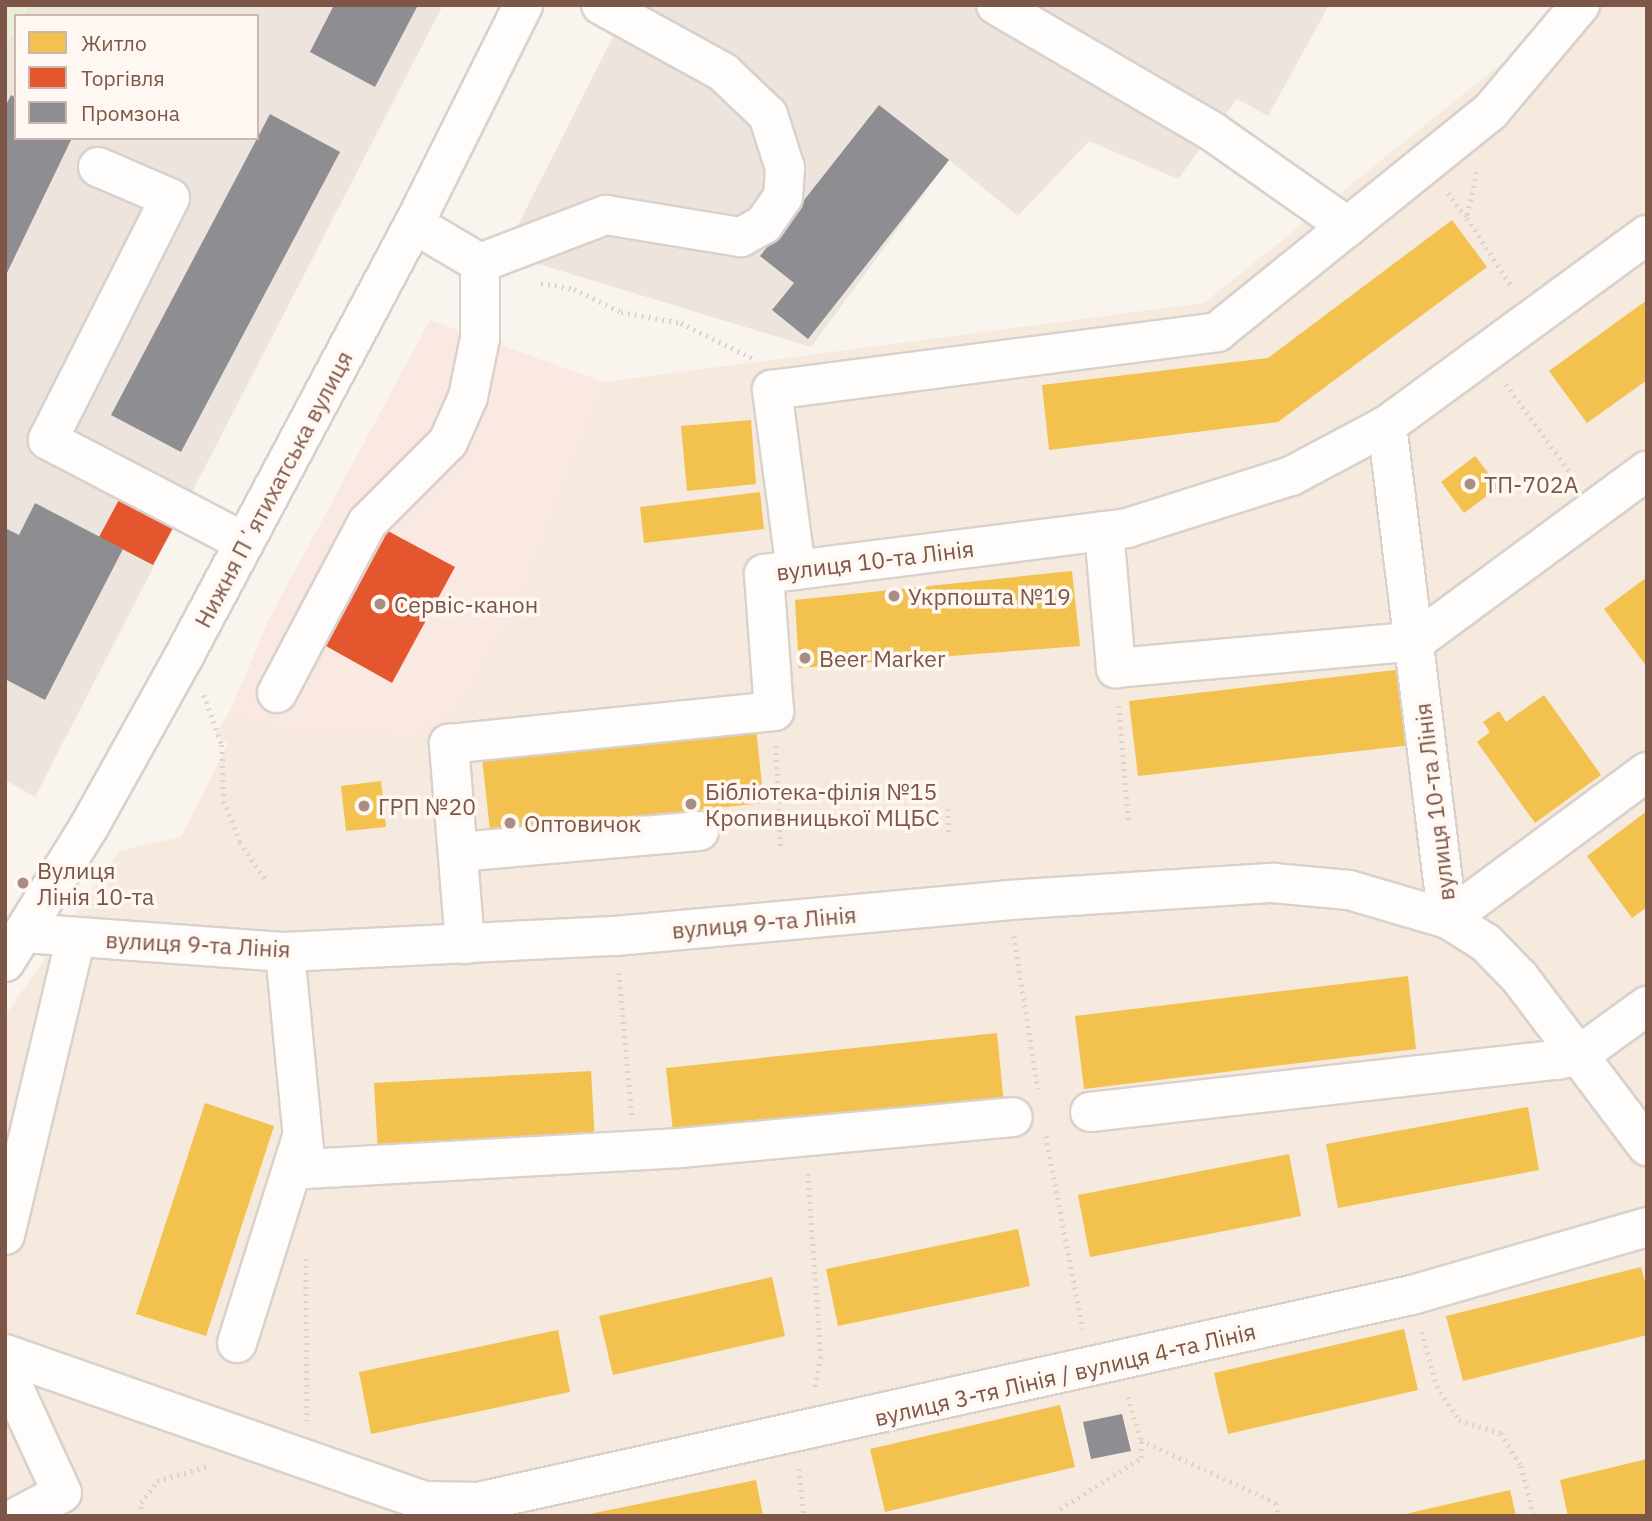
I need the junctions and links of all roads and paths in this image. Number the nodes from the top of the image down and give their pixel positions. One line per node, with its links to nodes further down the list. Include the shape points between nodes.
1 (523, 5): 7 (street, Нижня Пʼятихатська вулиця)
2 (601, 5): 10 (street, via 723,72 768,115 785,168 783,197 764,224 741,237 606,215)
3 (996, 5): 8 (street, via 1213,132)
4 (1580, 5): 5 (street)
5 (1490, 112): 8 (street); 12 (path, via 1467,218)
6 (98, 167): 19 (street, via 170,198 48,440)
7 (414, 223): 10 (street); 19 (street, Нижня Пʼятихатська вулиця)
8 (1348, 228): 14 (street, via 1217,332)
9 (1647, 235): 12 (street, вулиця 10-та Лінія)
10 (480, 263): 24 (street, via 480,338 468,397 448,442 367,523)
11 (538, 282): 14 (path, via 574,289 621,312 681,323 753,357)
12 (1533, 318): 13 (street, вулиця 10-та Лінія)
13 (1485, 355): 15 (street, вулиця 10-та Лінія); 17 (path)
14 (772, 390): 20 (street)
15 (1387, 425): 18 (street, вулиця 10-та Лінія, via 1291,476 1128,528); 21 (street, вулиця 10-та Лінія)
16 (1647, 471): 17 (street)
17 (1596, 508): 21 (street)
18 (1104, 531): 20 (street, вулиця 10-та Лінія); 23 (street)
19 (244, 542): 22 (street, Нижня Пʼятихатська вулиця)
20 (796, 570): 25 (street, вулиця 10-та Лінія, via 764,574)
21 (1416, 641): 23 (street); 35 (street, вулиця 10-та Лінія)
22 (183, 657): 33 (path, via 210,704 222,745 224,801 240,842); 39 (street, Нижня Пʼятихатська вулиця)
23 (1116, 668): 28 (path)
24 (277, 693)
25 (774, 710): 31 (path); 32 (street, via 449,744)
26 (1647, 772): 35 (street)
27 (948, 809): 30 (path)
28 (1129, 824)
29 (699, 831): 32 (street)
30 (949, 837)
31 (781, 849)
32 (460, 852): 38 (street)
33 (265, 879)
34 (1008, 900): 35 (street, вулиця 9-та Лінія, via 1273,883 1349,890); 36 (street, вулиця 9-та Лінія); 44 (path)
35 (1448, 919): 42 (street, вулиця 10-та Лінія, via 1486,943 1520,978)
36 (615, 936): 38 (street, вулиця 9-та Лінія); 47 (path)
37 (76, 937): 39 (street, вулиця 9-та Лінія); 40 (street, вулиця 9-та Лінія); 50 (street, вулиця 9-та Лінія)
38 (465, 944): 40 (street, вулиця 9-та Лінія)
39 (15, 948)
40 (285, 951): 45 (street)
41 (1647, 1006): 42 (street)
42 (1579, 1055): 43 (street); 46 (street, вулиця 10-та Лінія)
43 (1090, 1112)
44 (1032, 1116): 47 (street); 53 (path)
45 (303, 1135): 47 (street, via 306,1169); 54 (street)
46 (1647, 1146)
47 (635, 1150)
48 (809, 1190): 58 (path, via 821,1357)
49 (1647, 1227): 52 (street, вулиця 3-тя Лінія / вулиця 4-та Лінія)
50 (5, 1235)
51 (306, 1253): 61 (path)
52 (1412, 1295): 56 (street, вулиця 3-тя Лінія / вулиця 4-та Лінія); 69 (path, via 1437,1386 1459,1420 1501,1433 1521,1466)
53 (1076, 1299)
54 (237, 1343)
55 (5, 1354): 60 (street)
56 (1118, 1362): 58 (street, вулиця 3-тя Лінія / вулиця 4-та Лінія); 59 (path)
57 (5, 1369): 62 (street)
58 (807, 1431): 63 (street, вулиця 3-тя Лінія / вулиця 4-та Лінія); 66 (path, via 797,1477)
59 (1141, 1440): 67 (path, via 1141,1458 1060,1509); 68 (path, via 1276,1503)
60 (260, 1442): 61 (street); 65 (path, via 213,1465 158,1481 141,1503)
61 (308, 1457): 63 (street, via 425,1501)
62 (68, 1504): 64 (street)
63 (463, 1508)
64 (19, 1516)
65 (141, 1516)
66 (804, 1516)
67 (1062, 1516)
68 (1279, 1516)
69 (1534, 1516)

